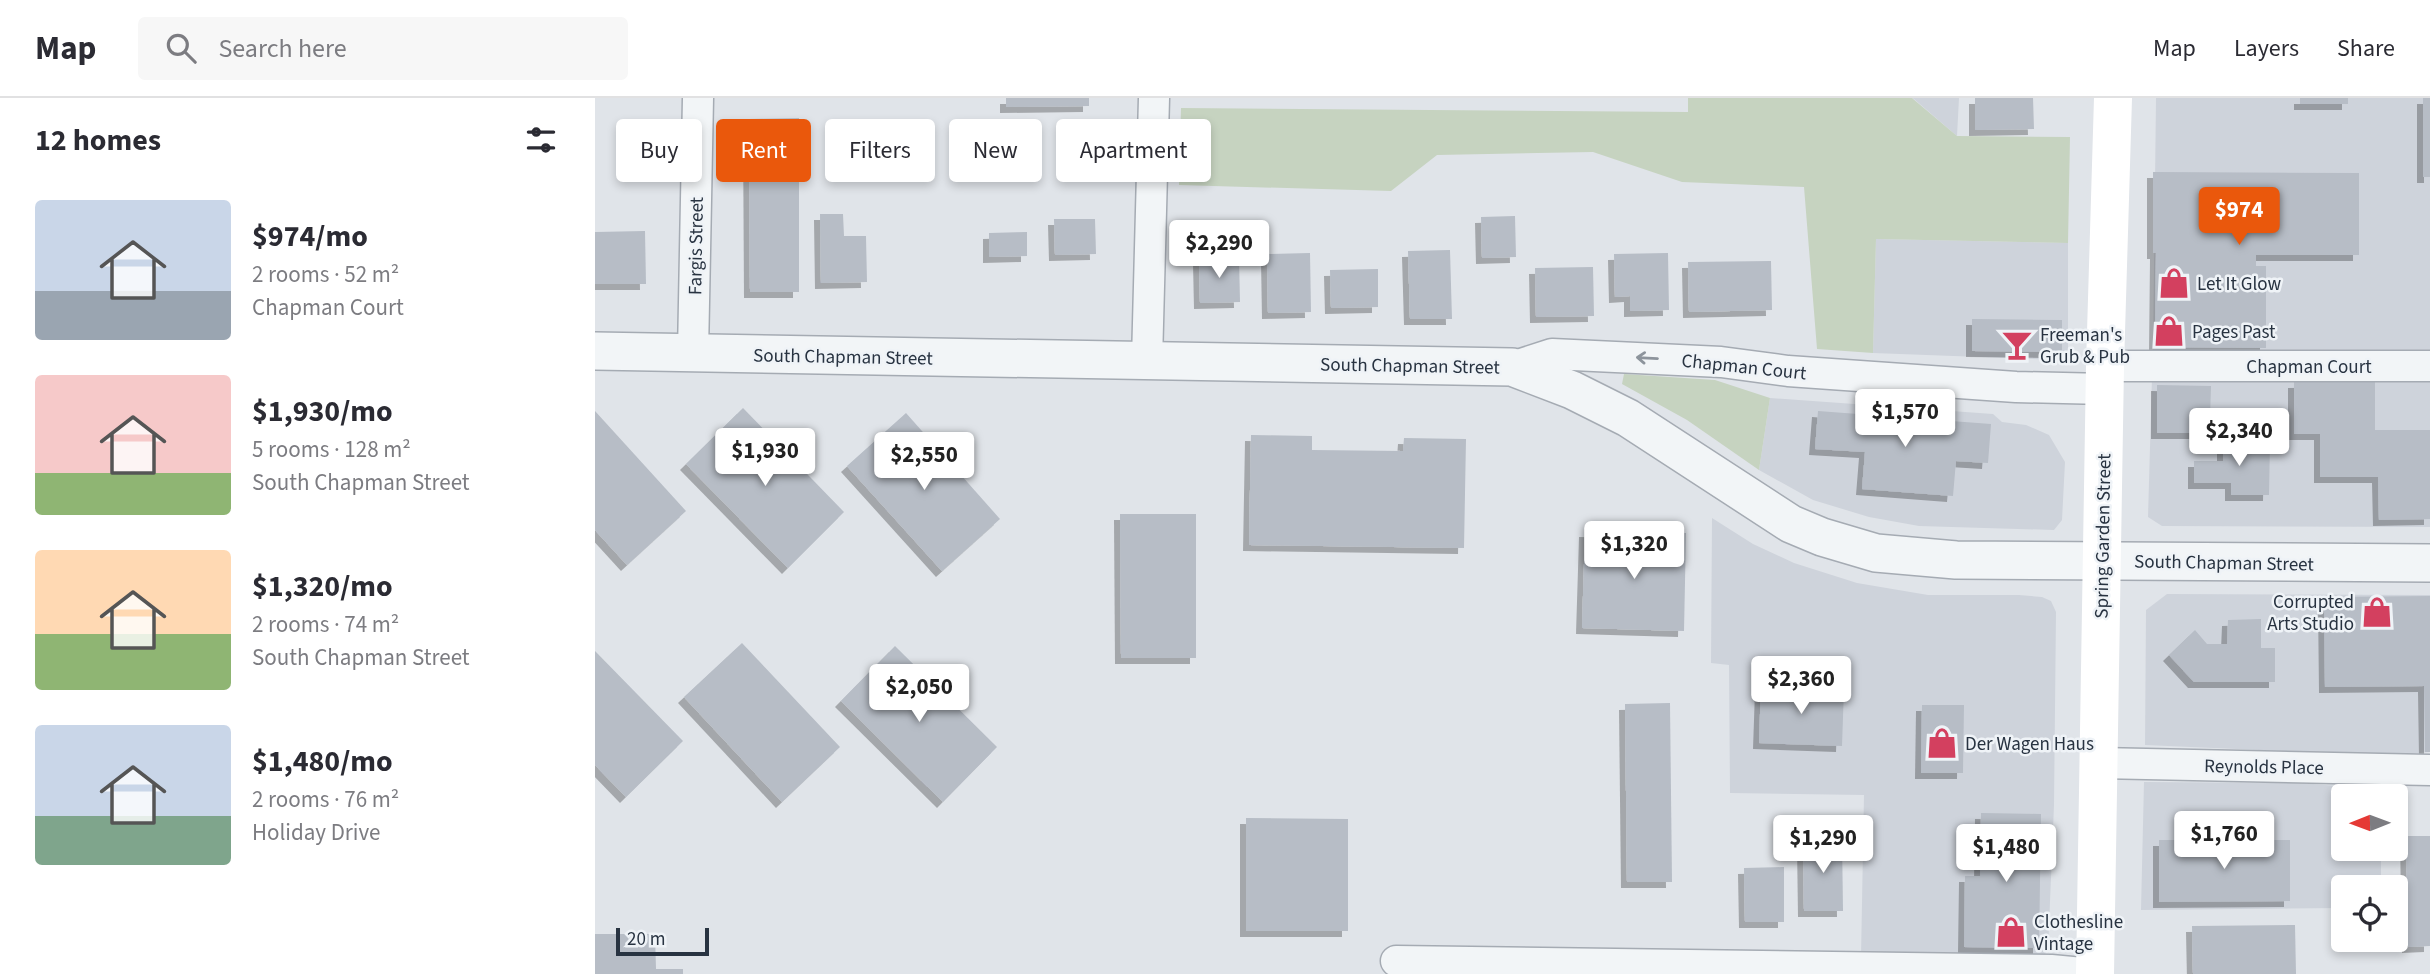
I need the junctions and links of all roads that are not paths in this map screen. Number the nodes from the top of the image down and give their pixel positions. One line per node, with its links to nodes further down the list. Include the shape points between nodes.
1 (698, 98): 5 (street, Fargis Street)
2 (1154, 98): 6 (street)
3 (2113, 98): 9 (main road, Spring Garden Street)
4 (595, 351): 5 (street, South Chapman Street)
5 (693, 353): 6 (street, South Chapman Street)
6 (1147, 361): 8 (street, South Chapman Street)
7 (2430, 366): 9 (street, Chapman Court)
8 (1512, 367): 9 (street, Chapman Court, one-way to 8, via 2017,387 1721,362 1552,354); 10 (street, South Chapman Street, via 1628,418 1772,512 1822,537 1876,553 1914,558)
9 (2105, 377): 10 (main road, Spring Garden Street)
10 (2103, 561): 11 (street, South Chapman Street); 12 (main road, Spring Garden Street)
11 (2430, 563)
12 (2099, 763): 13 (street, Reynolds Place); 16 (main road, Spring Garden Street)
13 (2430, 770)
14 (1396, 961): 15 (street)
15 (1444, 968): 16 (street, via 2051,970)
16 (2094, 974)

